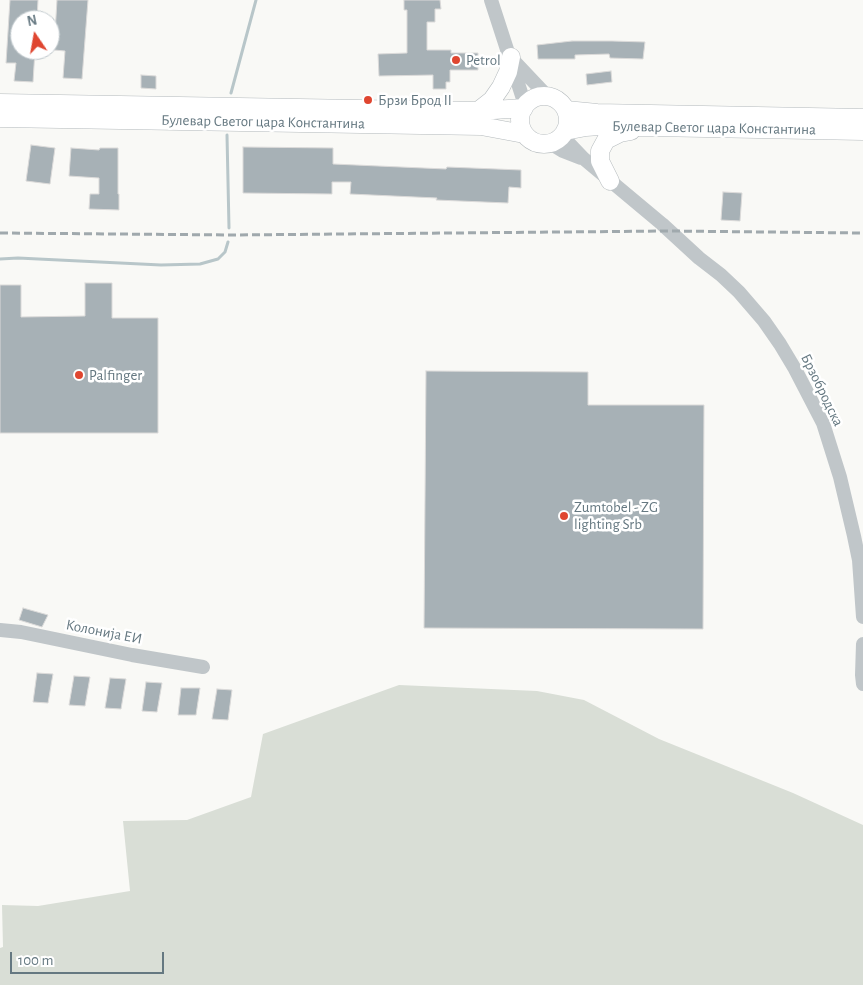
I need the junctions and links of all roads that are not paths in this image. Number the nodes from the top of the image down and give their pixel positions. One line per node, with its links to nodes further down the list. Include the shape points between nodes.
1 (492, 0): 2 (street)
2 (511, 57): 3 (street); 5 (street); 7 (main road, via 501,87)
3 (548, 97): 5 (main road, via 538,97); 6 (main road, via 557,100)
4 (0, 103): 7 (main road, Булевар Светог цара Константина)
5 (524, 106): 7 (main road, Булевар Светог цара Константина); 12 (main road, via 520,118)
6 (566, 110): 9 (main road, Булевар Светог цара Константина, via 597,114); 13 (main road, via 568,120)
7 (478, 111)
8 (0, 118): 12 (main road, Булевар Светог цара Константина, via 481,126)
9 (863, 118)
10 (649, 127): 11 (main road, Булевар Светог цара Константина); 13 (main road, Булевар Светог цара Константина, via 586,127); 14 (main road, via 620,133 606,140 600,151 600,161)
11 (863, 132)
12 (524, 134): 13 (main road, via 538,143)
13 (559, 137): 14 (street, Брзобродска, via 563,152 583,158)
14 (610, 181): 15 (street, Брзобродска, via 739,292 764,321 795,369 824,423 840,477 859,560)
15 (863, 617)
16 (0, 630): 18 (street, Колонија ЕИ)
17 (863, 644): 19 (street)
18 (202, 667)
19 (863, 684)

